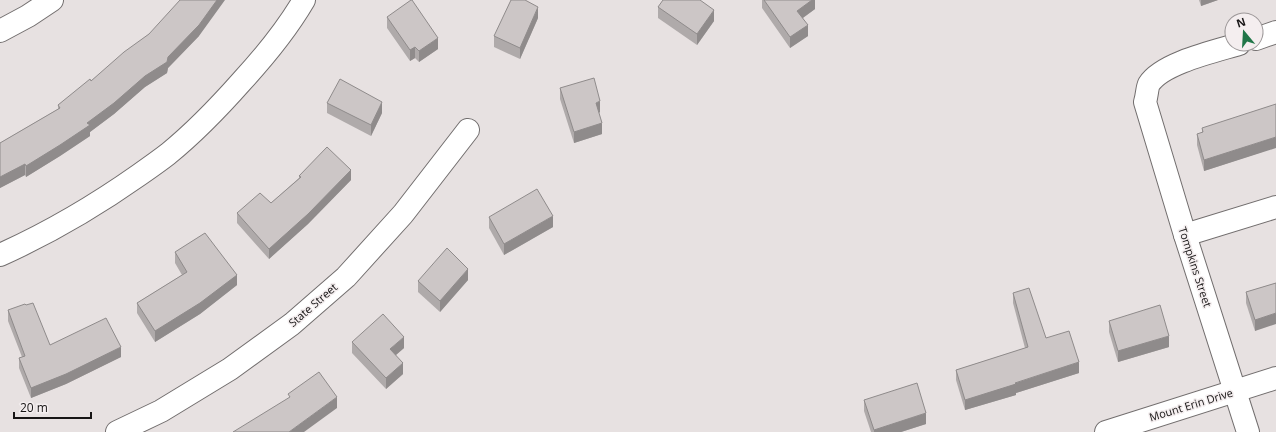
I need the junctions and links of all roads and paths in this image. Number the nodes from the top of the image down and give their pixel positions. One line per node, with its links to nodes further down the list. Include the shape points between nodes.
1 (52, 0): 3 (street)
2 (304, 0): 10 (street, via 296,15 258,63 218,108 169,154 72,219)
3 (0, 31)
4 (1276, 32): 5 (street)
5 (1264, 36)
6 (1224, 49): 9 (street, Tompkins Street, via 1171,65 1158,73 1149,84 1145,102)
7 (468, 130): 13 (street, State Street, via 403,214 346,277 292,324 230,369 161,411)
8 (1276, 207): 9 (street)
9 (1185, 236): 12 (street, Tompkins Street)
10 (0, 255)
11 (1276, 378): 12 (street, Mount Erin Drive)
12 (1235, 392): 14 (street, Mount Erin Drive); 15 (street, Tompkins Street)
13 (117, 432)
14 (1106, 432)
15 (1248, 432)

